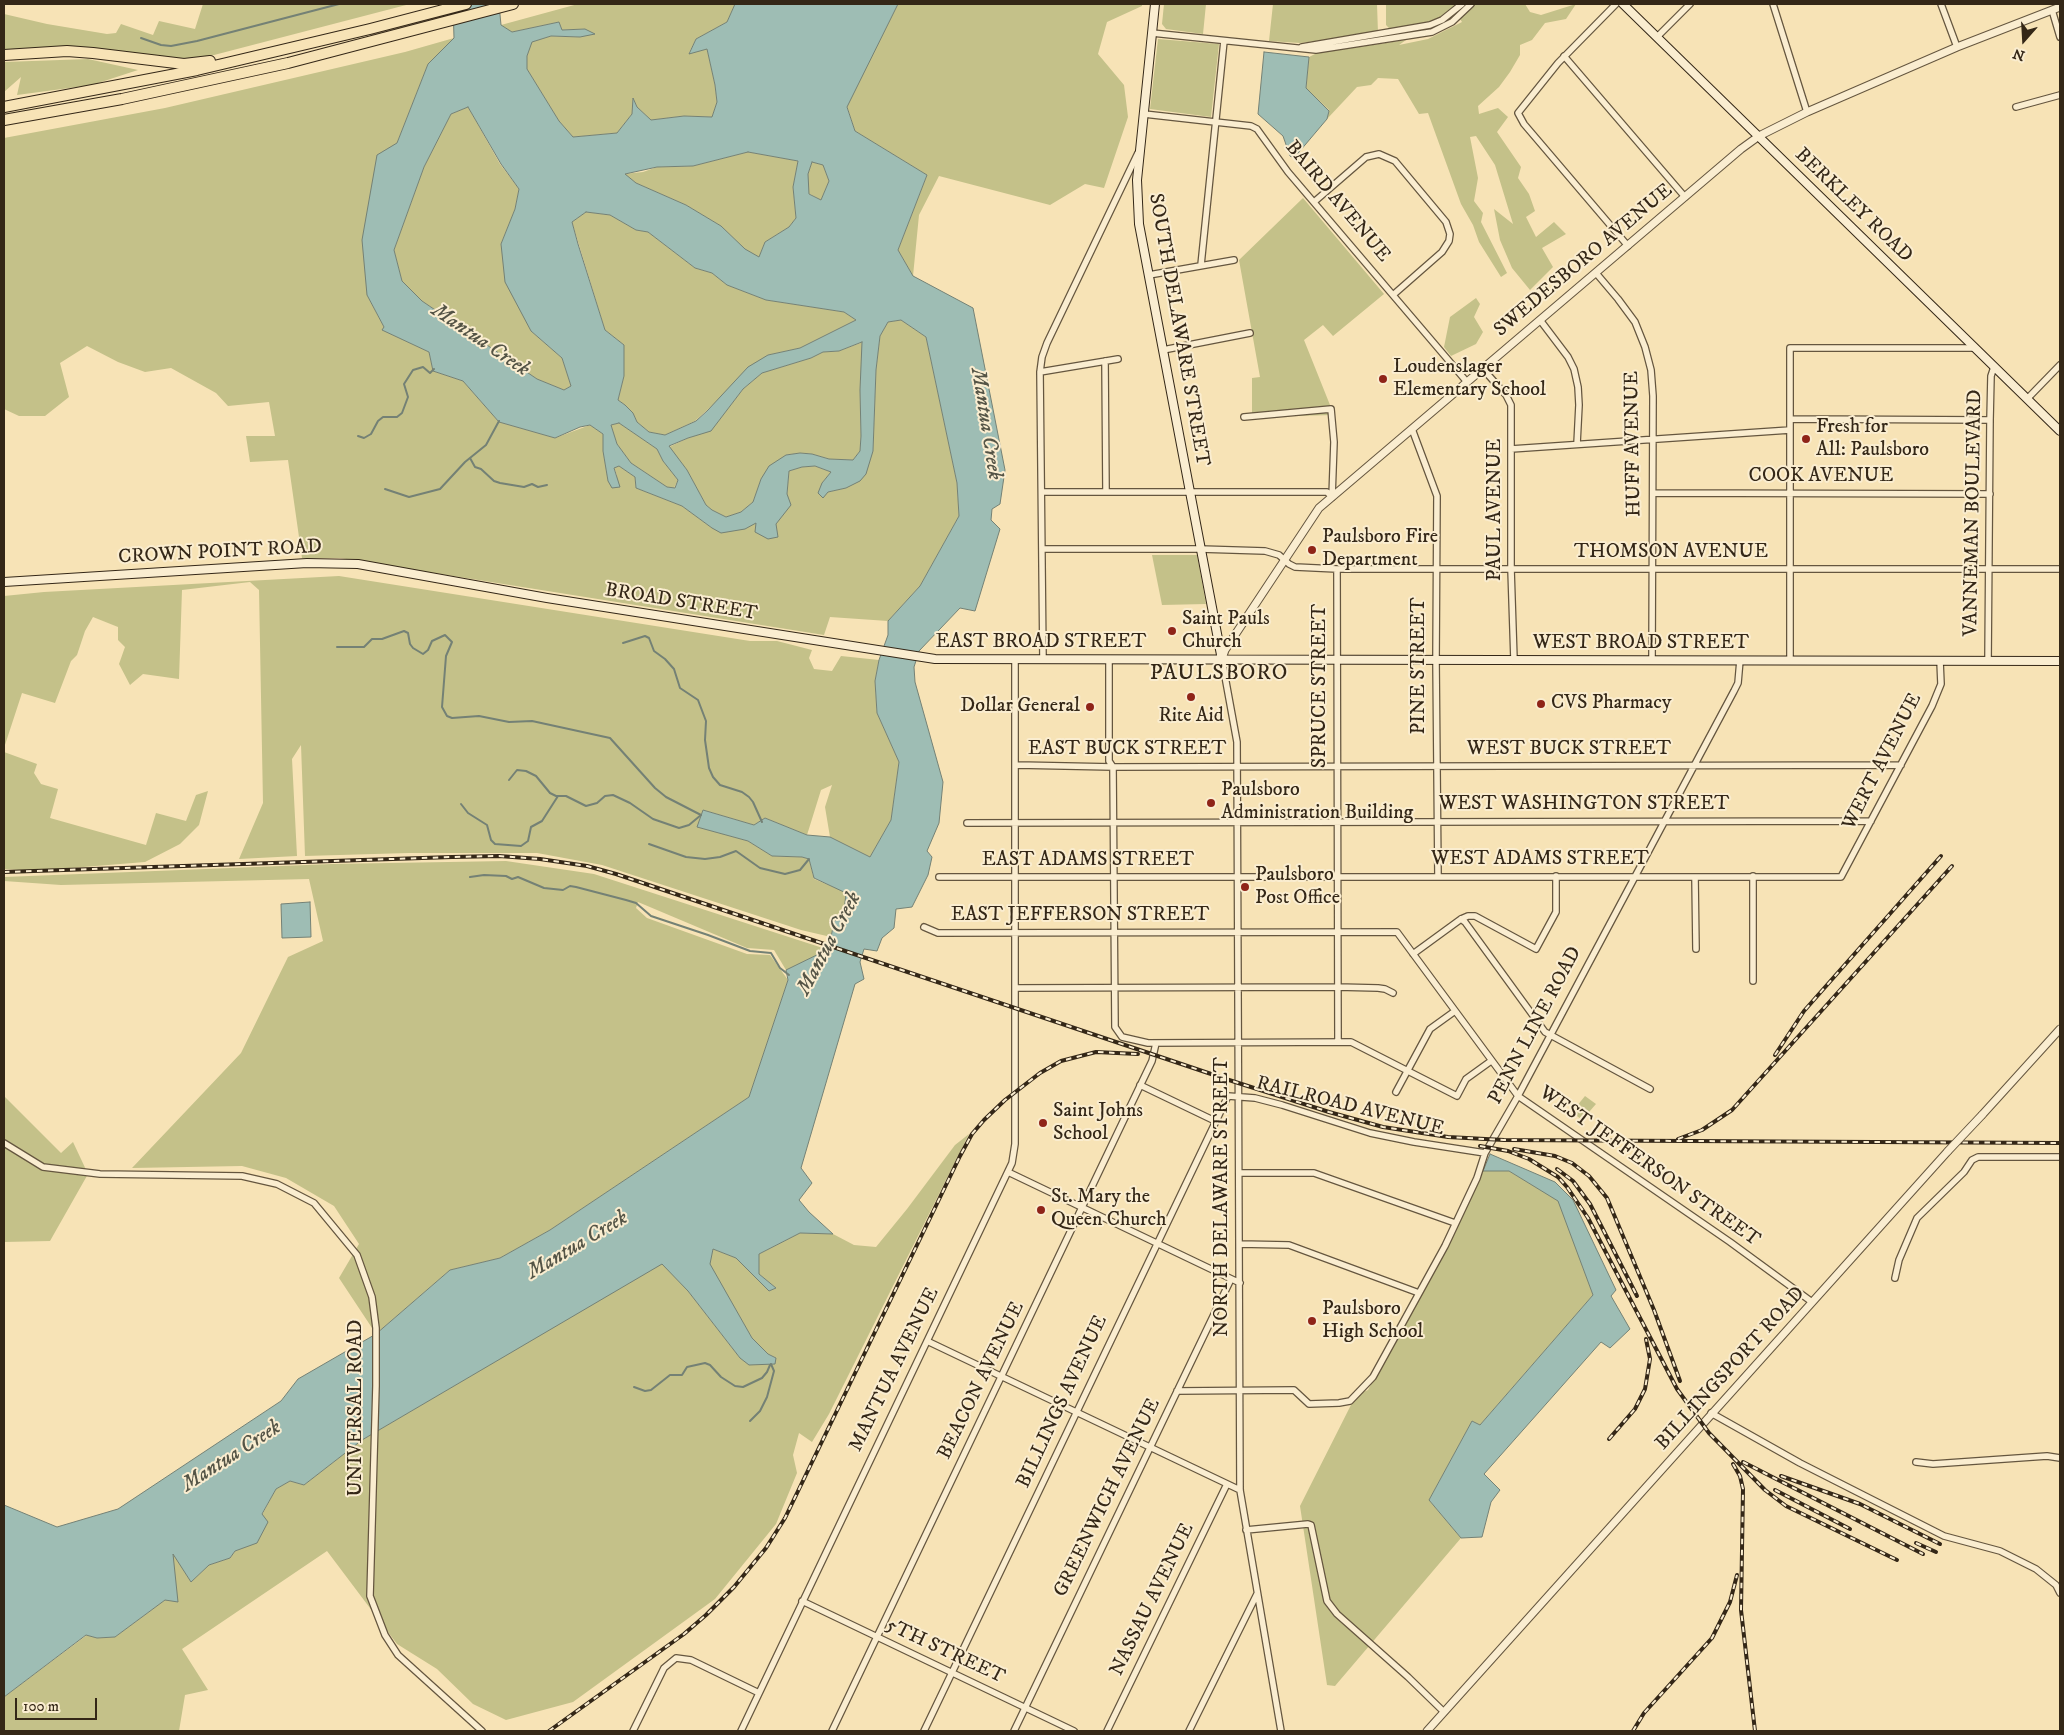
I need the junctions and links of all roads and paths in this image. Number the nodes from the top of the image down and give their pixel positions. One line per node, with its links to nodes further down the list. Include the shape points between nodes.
1 (466, 4): 13 (highway)
2 (513, 4): 27 (highway, via 288,63)
3 (1155, 4): 14 (main road, SOUTH DELAWARE STREET)
4 (1462, 4): 19 (street, via 1442,20 1425,27)
5 (1471, 4): 19 (street, via 1446,26 1424,34 1316,50)
6 (1616, 4): 21 (street)
7 (1623, 4): 15 (main road, BERKLEY ROAD)
8 (1690, 4): 15 (street)
9 (1774, 4): 25 (street)
10 (1941, 4): 18 (street)
11 (2060, 6): 12 (street, SWEDESBORO AVENUE)
12 (2052, 10): 16 (street); 18 (street, SWEDESBORO AVENUE)
13 (370, 29): 20 (highway, via 341,30 184,64 92,53); 23 (highway, via 197,70)
14 (1152, 33): 17 (street); 26 (main road, SOUTH DELAWARE STREET)
15 (1657, 37): 29 (main road, BERKLEY ROAD)
16 (2060, 37)
17 (1224, 41): 19 (street); 28 (street)
18 (1957, 47): 25 (street, SWEDESBORO AVENUE)
19 (1298, 48)
20 (4, 55)
21 (1564, 56): 31 (street); 33 (street, via 1518,113)
22 (2060, 95): 24 (street)
23 (4, 107)
24 (2016, 108)
25 (1806, 112): 29 (street, SWEDESBORO AVENUE)
26 (1144, 114): 28 (street, BAIRD AVENUE); 30 (main road, SOUTH DELAWARE STREET)
27 (4, 121)
28 (1216, 122): 32 (street, BAIRD AVENUE, via 1257,129); 35 (street)
29 (1758, 136): 31 (street, SWEDESBORO AVENUE); 41 (main road, BERKLEY ROAD)
30 (1140, 148): 37 (main road, SOUTH DELAWARE STREET, via 1139,224); 48 (street, via 1047,343)
31 (1685, 197): 33 (street, SWEDESBORO AVENUE)
32 (1314, 202): 38 (street, BAIRD AVENUE); 38 (street, via 1366,157 1379,154 1395,161 1446,222 1450,234 1442,252)
33 (1628, 246): 36 (street, SWEDESBORO AVENUE)
34 (1234, 260): 35 (street)
35 (1200, 265): 37 (street)
36 (1596, 273): 39 (street, SWEDESBORO AVENUE); 57 (street, HUFF AVENUE, via 1630,316 1645,348 1652,379)
37 (1149, 276): 42 (main road, SOUTH DELAWARE STREET)
38 (1393, 295): 49 (street, BAIRD AVENUE)
39 (1540, 320): 47 (street, SWEDESBORO AVENUE); 58 (street, via 1574,369 1579,406)
40 (1250, 332): 42 (street)
41 (1975, 348): 46 (main road, BERKLEY ROAD); 52 (street, via 1790,348)
42 (1163, 350): 62 (main road, SOUTH DELAWARE STREET)
43 (1118, 359): 44 (street)
44 (1105, 361): 48 (street); 60 (street)
45 (2060, 365): 50 (street)
46 (1994, 367): 50 (main road, BERKLEY ROAD); 53 (street, VANNEMAN BOULEVARD)
47 (1483, 369): 49 (street, SWEDESBORO AVENUE); 59 (street, PAUL AVENUE, via 1511,405)
48 (1040, 372): 61 (street)
49 (1467, 382): 54 (street, SWEDESBORO AVENUE)
50 (2027, 399): 56 (main road, BERKLEY ROAD)
51 (1244, 417): 66 (street, via 1331,409 1334,442)
52 (1790, 419): 53 (street); 55 (street)
53 (1990, 420): 65 (street, VANNEMAN BOULEVARD)
54 (1412, 429): 66 (street, SWEDESBORO AVENUE); 73 (street, PINE STREET, via 1437,496)
55 (1790, 430): 57 (street); 64 (street)
56 (2060, 432)
57 (1652, 440): 58 (street); 63 (street, HUFF AVENUE)
58 (1577, 444): 59 (street)
59 (1511, 449): 71 (street, PAUL AVENUE)
60 (1106, 491): 61 (street); 62 (street)
61 (1042, 492): 67 (street)
62 (1189, 492): 66 (street, via 1327,492); 68 (main road, SOUTH DELAWARE STREET)
63 (1653, 493): 64 (street, COOK AVENUE); 74 (street, HUFF AVENUE)
64 (1790, 494): 65 (street, COOK AVENUE); 75 (street)
65 (1990, 494): 76 (street, VANNEMAN BOULEVARD)
66 (1332, 497): 69 (street, SWEDESBORO AVENUE, via 1313,516)
67 (1043, 549): 68 (street, THOMSON AVENUE); 81 (street)
68 (1200, 549): 69 (street, THOMSON AVENUE, via 1265,551); 83 (main road, SOUTH DELAWARE STREET)
69 (1284, 560): 70 (street, THOMSON AVENUE, via 1295,567); 83 (street, SWEDESBORO AVENUE, via 1225,650)
70 (1337, 569): 73 (street, THOMSON AVENUE); 84 (street, SPRUCE STREET)
71 (1511, 569): 73 (street, THOMSON AVENUE); 74 (street, THOMSON AVENUE); 86 (street, PAUL AVENUE)
72 (2060, 569): 76 (street, THOMSON AVENUE)
73 (1435, 570): 85 (street, PINE STREET)
74 (1652, 570): 75 (street, THOMSON AVENUE); 87 (street, HUFF AVENUE)
75 (1790, 570): 76 (street, THOMSON AVENUE); 89 (street)
76 (1990, 570): 90 (street, VANNEMAN BOULEVARD)
77 (436, 577): 78 (main road, CROWN POINT ROAD, via 328,562); 79 (main road, BROAD STREET, via 547,598)
78 (4, 582)
79 (920, 657): 80 (main road, EAST BROAD STREET)
80 (1015, 660): 81 (main road, EAST BROAD STREET); 93 (street, MANTUA AVENUE)
81 (1044, 660): 82 (main road, EAST BROAD STREET)
82 (1109, 660): 83 (main road, EAST BROAD STREET); 99 (street, via 1109,761)
83 (1222, 660): 84 (main road, WEST BROAD STREET); 94 (street, NORTH DELAWARE STREET, via 1236,731)
84 (1337, 660): 85 (main road, WEST BROAD STREET); 95 (street, SPRUCE STREET)
85 (1436, 660): 86 (main road, WEST BROAD STREET); 96 (street, PINE STREET)
86 (1514, 660): 87 (main road, WEST BROAD STREET)
87 (1652, 660): 88 (main road, WEST BROAD STREET)
88 (1740, 660): 89 (main road, WEST BROAD STREET); 97 (street, PENN LINE ROAD, via 1736,688)
89 (1790, 660): 92 (main road, WEST BROAD STREET)
90 (1988, 660): 91 (main road, WEST BROAD STREET); 92 (main road, WEST BROAD STREET)
91 (2060, 660)
92 (1940, 661): 98 (street, WERT AVENUE, via 1941,684)
93 (1016, 765): 99 (street, EAST BUCK STREET); 107 (street, MANTUA AVENUE)
94 (1238, 766): 95 (street, WEST BUCK STREET); 99 (street, EAST BUCK STREET); 105 (street, NORTH DELAWARE STREET)
95 (1337, 766): 96 (street, WEST BUCK STREET); 100 (street, SPRUCE STREET)
96 (1437, 766): 97 (street, WEST BUCK STREET); 101 (street, PINE STREET)
97 (1694, 766): 98 (street, WEST BUCK STREET); 102 (street, PENN LINE ROAD)
98 (1901, 766): 103 (street, WERT AVENUE)
99 (1113, 767): 104 (street)
100 (1338, 821): 101 (street, WEST WASHINGTON STREET); 105 (street, WEST WASHINGTON STREET); 115 (street, SPRUCE STREET)
101 (1437, 821): 102 (street, WEST WASHINGTON STREET); 116 (street, PINE STREET)
102 (1664, 821): 103 (street, WEST WASHINGTON STREET); 109 (street, PENN LINE ROAD)
103 (1871, 821): 111 (street, WERT AVENUE)
104 (1113, 822): 105 (street, WEST WASHINGTON STREET); 107 (street, WEST WASHINGTON STREET); 113 (street)
105 (1238, 822): 114 (street, NORTH DELAWARE STREET)
106 (967, 823): 107 (street, WEST WASHINGTON STREET)
107 (1014, 823): 118 (street, MANTUA AVENUE)
108 (1556, 876): 109 (street, WEST ADAMS STREET); 116 (street, WEST ADAMS STREET); 119 (street, via 1556,912 1536,949 1475,916)
109 (1634, 876): 117 (street, WEST ADAMS STREET); 135 (street, PENN LINE ROAD)
110 (1753, 876): 111 (street, WEST ADAMS STREET); 117 (street, WEST ADAMS STREET); 127 (street)
111 (1842, 876)
112 (938, 877): 118 (street, EAST ADAMS STREET)
113 (1114, 877): 114 (street, EAST ADAMS STREET); 118 (street, EAST ADAMS STREET); 121 (street)
114 (1238, 877): 115 (street, WEST ADAMS STREET); 122 (street, NORTH DELAWARE STREET)
115 (1337, 877): 116 (street, WEST ADAMS STREET); 123 (street, SPRUCE STREET)
116 (1438, 877)
117 (1695, 877): 125 (street)
118 (1014, 878): 124 (street, MANTUA AVENUE)
119 (1461, 919): 126 (street); 135 (street, via 1545,1032)
120 (924, 927): 124 (street, EAST JEFFERSON STREET, via 938,933)
121 (1114, 932): 122 (street, EAST JEFFERSON STREET); 124 (street, EAST JEFFERSON STREET); 130 (street)
122 (1238, 932): 123 (street, WEST JEFFERSON STREET); 131 (street, NORTH DELAWARE STREET)
123 (1338, 932): 126 (street, WEST JEFFERSON STREET, via 1397,932); 128 (street, SPRUCE STREET)
124 (1014, 933): 129 (street, MANTUA AVENUE)
125 (1696, 949)
126 (1413, 954): 133 (street, WEST JEFFERSON STREET)
127 (1753, 981)
128 (1337, 987): 131 (street); 132 (street, via 1385,988); 136 (street, SPRUCE STREET)
129 (1015, 988): 130 (street); 150 (street, MANTUA AVENUE, via 1015,1144)
130 (1114, 988): 131 (street); 137 (street, via 1114,1027 1122,1037 1140,1043)
131 (1238, 988): 138 (street, NORTH DELAWARE STREET)
132 (1393, 993)
133 (1455, 1011): 139 (street, WEST JEFFERSON STREET); 140 (street, via 1430,1029)
134 (2060, 1029): 160 (street, BILLINGSPORT ROAD, bridge)
135 (1550, 1034): 142 (street); 144 (street, PENN LINE ROAD)
136 (1338, 1042): 138 (street); 140 (street, via 1351,1042)
137 (1156, 1043): 138 (street); 141 (street, BEACON AVENUE, via 1152,1061)
138 (1238, 1043): 145 (street, NORTH DELAWARE STREET)
139 (1491, 1061): 140 (street, via 1466,1079 1457,1096); 144 (street, WEST JEFFERSON STREET)
140 (1408, 1072): 143 (street)
141 (1140, 1086): 146 (street); 152 (street, BEACON AVENUE)
142 (1650, 1089)
143 (1396, 1092)
144 (1518, 1096): 148 (street, PENN LINE ROAD); 160 (street, WEST JEFFERSON STREET)
145 (1237, 1097): 146 (street, BILLINGS AVENUE, via 1228,1096); 148 (street, RAILROAD AVENUE, via 1282,1105 1370,1133); 151 (street, NORTH DELAWARE STREET)
146 (1215, 1121): 154 (street, BILLINGS AVENUE)
147 (4, 1143): 181 (street, UNIVERSAL ROAD, via 43,1167 100,1174 242,1176 277,1184 314,1204 357,1255 372,1296 376,1328 370,1596 385,1635 398,1655)
148 (1485, 1153): 153 (street, PENN LINE ROAD)
149 (2060, 1157): 156 (street, via 1978,1157 1972,1160 1917,1218)
150 (1008, 1172): 152 (street); 161 (street, MANTUA AVENUE)
151 (1240, 1173): 153 (street, via 1314,1173); 155 (street, NORTH DELAWARE STREET)
152 (1082, 1208): 154 (street); 162 (street, BEACON AVENUE)
153 (1456, 1223): 159 (street, PENN LINE ROAD)
154 (1156, 1243): 157 (street); 165 (street, BILLINGS AVENUE)
155 (1239, 1244): 158 (street, NORTH DELAWARE STREET); 159 (street, via 1289,1246)
156 (1895, 1278)
157 (1231, 1279): 158 (street); 164 (street, GREENWICH AVENUE)
158 (1240, 1284): 163 (street, NORTH DELAWARE STREET)
159 (1419, 1293): 163 (street, PENN LINE ROAD, via 1373,1377 1350,1401 1309,1404 1294,1390)
160 (1812, 1302): 166 (street, BILLINGSPORT ROAD)
161 (927, 1341): 162 (street); 175 (street, MANTUA AVENUE)
162 (1002, 1377): 165 (street); 176 (street, BEACON AVENUE)
163 (1240, 1390): 164 (street); 171 (street, NORTH DELAWARE STREET)
164 (1177, 1391): 167 (street, GREENWICH AVENUE)
165 (1076, 1412): 167 (street); 177 (street, BILLINGS AVENUE)
166 (1711, 1413): 173 (street, via 1800,1463 1944,1536 2000,1551 2036,1569); 180 (street, BILLINGSPORT ROAD)
167 (1150, 1447): 170 (street); 179 (street, GREENWICH AVENUE)
168 (2060, 1458): 169 (street)
169 (1916, 1462)
170 (1227, 1484): 171 (street); 188 (street, NASSAU AVENUE)
171 (1240, 1490): 172 (street, NORTH DELAWARE STREET)
172 (1246, 1530): 174 (street, NORTH DELAWARE STREET); 180 (street, via 1308,1524 1313,1528 1327,1601 1337,1614)
173 (2060, 1592)
174 (1257, 1593): 189 (street); 190 (street, NORTH DELAWARE STREET)
175 (802, 1601): 176 (street, 5TH STREET); 178 (street, MANTUA AVENUE)
176 (877, 1638): 177 (street, 5TH STREET); 184 (street, BEACON AVENUE)
177 (952, 1673): 179 (street, 5TH STREET); 185 (street, BILLINGS AVENUE)
178 (759, 1693): 182 (street, via 691,1660 676,1658 664,1668); 183 (street, MANTUA AVENUE)
179 (1026, 1708): 186 (street, GREENWICH AVENUE); 187 (street, 5TH STREET)
180 (1444, 1712): 191 (street, BILLINGSPORT ROAD)
181 (482, 1731)
182 (633, 1731)
183 (741, 1731)
184 (832, 1731)
185 (924, 1731)
186 (1014, 1731)
187 (1074, 1731)
188 (1107, 1731)
189 (1190, 1731)
190 (1281, 1731)
191 (1427, 1731)

